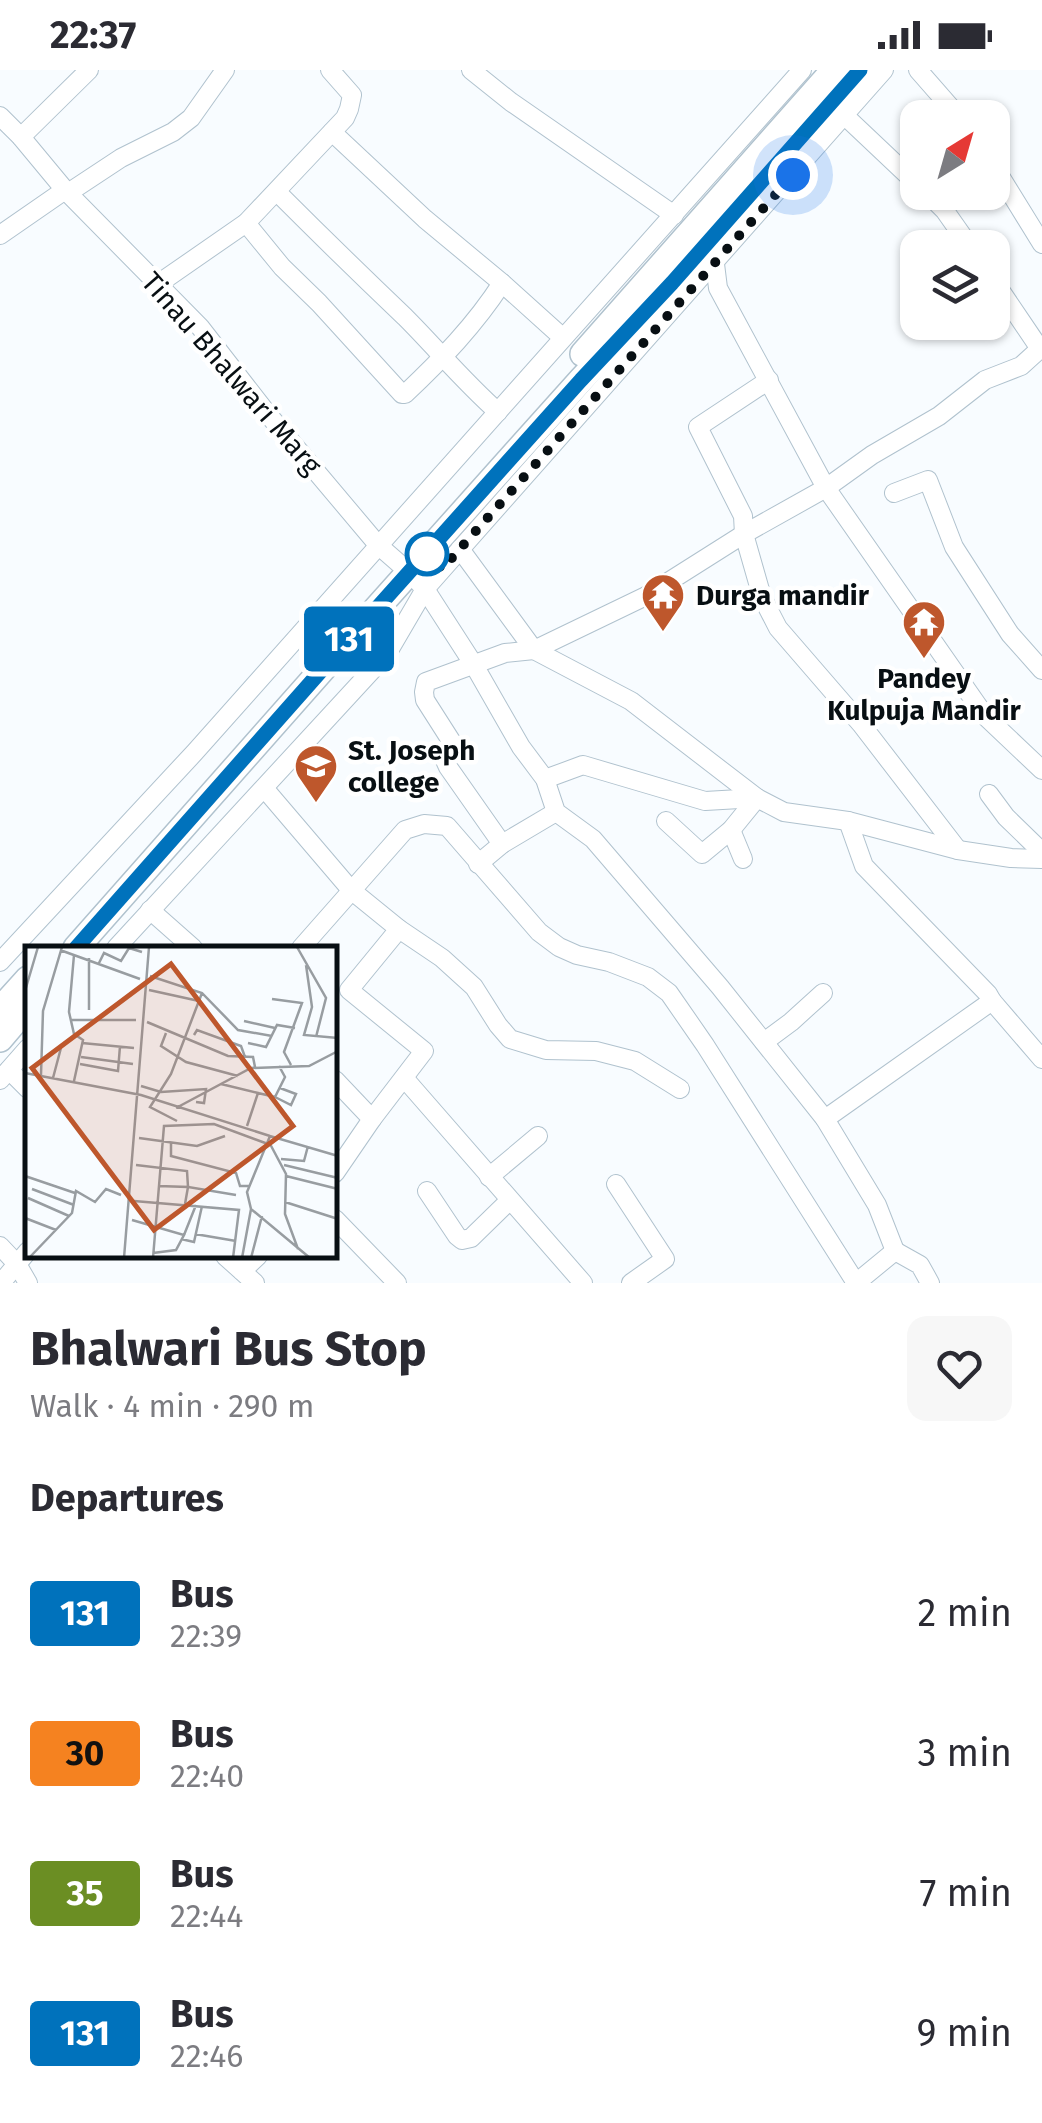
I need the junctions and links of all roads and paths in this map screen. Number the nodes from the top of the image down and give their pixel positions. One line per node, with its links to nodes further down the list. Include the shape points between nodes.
1 (89, 70): 14 (street)
2 (225, 70): 16 (street, via 174,132)
3 (330, 70): 13 (street, via 352,95)
4 (471, 70): 19 (street)
5 (802, 70): 19 (street)
6 (834, 70): 37 (highway)
7 (860, 70): 37 (highway)
8 (884, 70): 12 (street)
9 (918, 70): 10 (street)
10 (944, 100)
11 (0, 116): 14 (street, Tinau Bhalwari Marg)
12 (845, 116): 15 (street); 23 (street)
13 (332, 132): 17 (street); 24 (street)
14 (22, 136): 16 (street, Tinau Bhalwari Marg)
15 (900, 167)
16 (66, 191): 21 (street); 25 (street, Tinau Bhalwari Marg)
17 (277, 192): 20 (street); 29 (street)
18 (1010, 192): 22 (street)
19 (674, 215): 27 (street)
20 (246, 223): 25 (street); 29 (street, via 402,394)
21 (0, 235)
22 (1042, 244)
23 (715, 264): 30 (street, via 718,288); 36 (street)
24 (502, 283): 27 (street); 29 (street)
25 (158, 284): 35 (street, Tinau Bhalwari Marg)
26 (1010, 304): 28 (street)
27 (562, 337): 31 (street)
28 (1041, 348): 32 (street)
29 (442, 359): 31 (street)
30 (769, 380): 32 (street); 34 (street, via 698,427 742,516)
31 (498, 412): 35 (street)
32 (826, 488): 34 (street); 41 (street, via 985,716)
33 (894, 493): 40 (street, via 928,480 954,547 1010,634)
34 (744, 534): 38 (street, via 646,596); 51 (street, via 778,628)
35 (378, 545): 37 (street, Tinau Bhalwari Marg); 64 (street)
36 (460, 549): 37 (street); 38 (street)
37 (411, 575): 39 (street, Tinau Bhalwari Marg); 43 (street, via 387,654); 59 (highway, via 272,702); 60 (highway)
38 (534, 650): 39 (street); 45 (street, via 631,700)
39 (474, 665): 42 (street, Tinau Bhalwari Marg); 50 (street, via 426,682 424,692 455,747 443,756 448,766)
40 (1042, 670)
41 (1042, 770)
42 (545, 779): 45 (street, via 583,764 704,801); 46 (street, Tinau Bhalwari Marg)
43 (264, 788): 56 (street); 57 (street)
44 (989, 794): 52 (street)
45 (757, 798): 48 (street, via 784,812); 49 (street)
46 (556, 812): 50 (street); 71 (street, via 593,839)
47 (666, 821): 49 (street, via 702,854)
48 (848, 821): 51 (street); 67 (street, via 864,866)
49 (731, 830): 53 (street)
50 (502, 844): 55 (street)
51 (958, 850): 54 (street)
52 (1042, 852)
53 (743, 859)
54 (1042, 860)
55 (478, 864): 56 (street, via 447,826 424,824 406,830); 92 (street, via 559,947 648,977 669,993 856,1283)
56 (351, 890): 58 (street); 63 (street)
57 (150, 910): 61 (street); 62 (street)
58 (398, 929): 75 (street, via 349,990 424,1051); 77 (street, via 474,987 510,1039 636,1061)
59 (57, 946)
60 (78, 946)
61 (118, 946)
62 (192, 946)
63 (303, 946)
64 (0, 962)
65 (25, 982): 68 (highway)
66 (823, 993): 71 (street)
67 (992, 1001): 73 (street); 79 (street)
68 (0, 1010)
69 (25, 1010): 70 (highway)
70 (0, 1039)
71 (764, 1042): 79 (street)
72 (25, 1051): 74 (street)
73 (1042, 1059)
74 (4, 1075)
75 (404, 1079): 78 (street); 82 (street)
76 (338, 1083): 78 (street)
77 (680, 1088)
78 (372, 1119): 81 (street)
79 (825, 1120): 88 (street, via 877,1205)
80 (538, 1136): 82 (street)
81 (338, 1170)
82 (489, 1177): 85 (street)
83 (616, 1184): 97 (street, via 665,1258)
84 (427, 1191): 85 (street, via 462,1240)
85 (509, 1201): 96 (street)
86 (338, 1222): 95 (street)
87 (0, 1246): 89 (street)
88 (895, 1251): 92 (street); 98 (street, via 920,1265)
89 (22, 1257): 93 (street); 94 (street)
90 (227, 1258): 91 (street)
91 (249, 1277)
92 (870, 1278)
93 (2, 1283)
94 (28, 1283)
95 (397, 1283)
96 (583, 1283)
97 (631, 1283)
98 (930, 1283)

